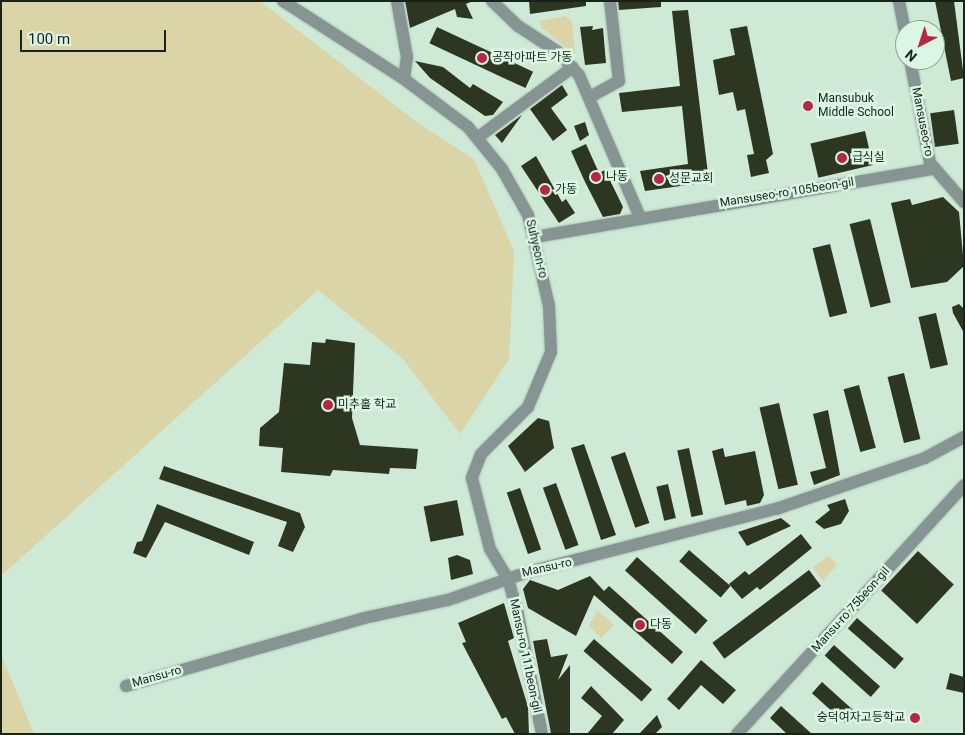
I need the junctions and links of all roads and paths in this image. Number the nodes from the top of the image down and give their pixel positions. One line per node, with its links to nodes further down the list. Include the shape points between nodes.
1 (283, 1): 9 (street, Suhyeon-ro)
2 (397, 1): 9 (street, via 407,57)
3 (492, 1): 7 (street)
4 (610, 1): 10 (street, via 620,81)
5 (899, 1): 6 (street)
6 (903, 20)
7 (573, 67): 10 (street); 11 (street)
8 (912, 70): 12 (street, Mansuseo-ro)
9 (404, 79): 11 (street, Suhyeon-ro)
10 (590, 97): 14 (street)
11 (477, 138): 15 (street, Suhyeon-ro, via 516,192)
12 (933, 169): 13 (street, Mansuseo-ro); 14 (street, Mansuseo-ro 105beon-gil)
13 (964, 202)
14 (640, 217): 15 (street, Mansuseo-ro 105beon-gil)
15 (534, 237): 18 (street, Suhyeon-ro, via 551,322 548,364 528,408 481,454 472,478 490,549)
16 (964, 438): 18 (street, Mansu-ro, via 925,458 776,509)
17 (964, 485): 21 (street, Mansu-ro 75beon-gil)
18 (508, 578): 19 (street, Mansu-ro, via 448,600 364,618); 20 (street, Mansu-ro 111beon-gil)
19 (126, 686)
20 (542, 734)
21 (737, 734)

